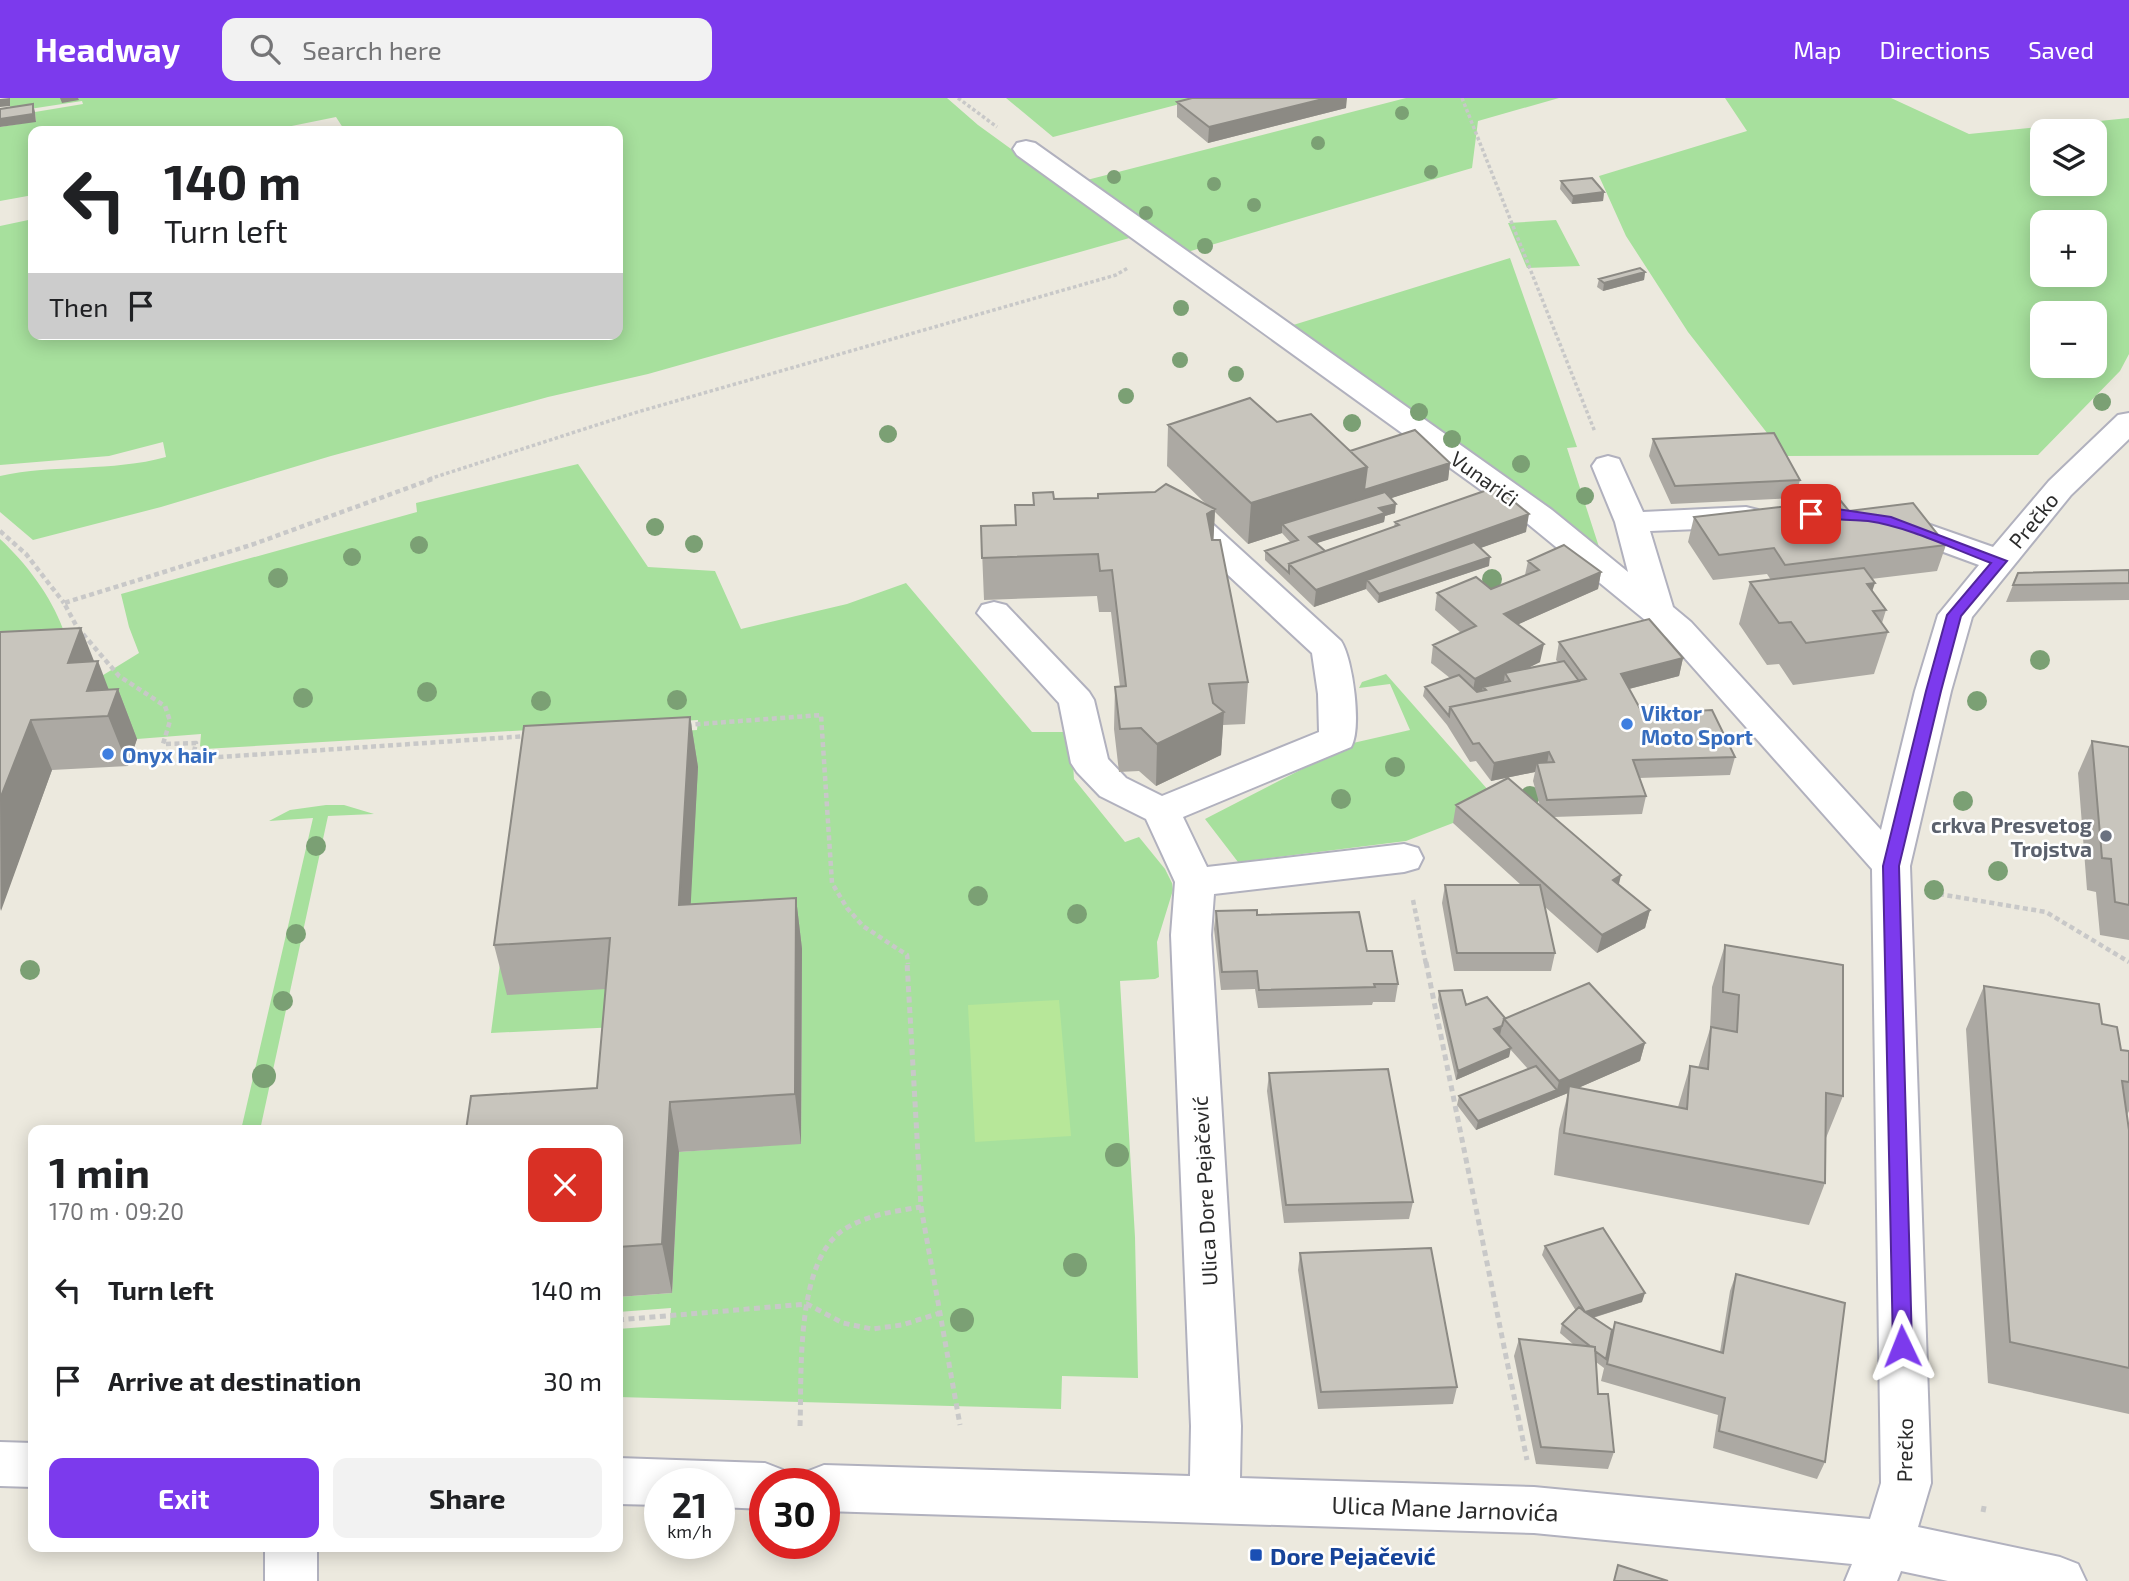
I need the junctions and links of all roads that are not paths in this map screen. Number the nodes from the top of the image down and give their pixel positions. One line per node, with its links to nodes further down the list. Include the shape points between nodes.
1 (1026, 149): 9 (street, Vunarići, via 1539,517)
2 (2129, 422): 8 (street, Prečko, via 2060,488)
3 (1608, 466): 7 (street)
4 (1160, 494): 11 (street, via 1329,649 1338,738)
5 (1782, 516): 7 (street)
6 (1861, 517): 8 (street, via 1886,520)
7 (1631, 522): 9 (street)
8 (2000, 561): 13 (street, Prečko, via 1955,615 1933,691)
9 (1657, 612): 13 (street, Vunarići, via 1679,631)
10 (994, 613): 11 (street, via 1076,700 1090,763 1114,787)
11 (1161, 811): 14 (street)
12 (1404, 858): 14 (street)
13 (1892, 876): 22 (street, Prečko, via 1906,1483)
14 (1195, 881): 20 (street, Ulica Dore Pejačević, via 1191,935 1216,1426)
15 (0, 1464): 16 (street)
16 (28, 1465)
17 (623, 1481): 18 (street)
18 (644, 1482)
19 (840, 1488): 20 (street, Ulica Mane Jarnovića)
20 (1214, 1500): 22 (street, Ulica Mane Jarnovića, via 1534,1510)
21 (291, 1552): 23 (street)
22 (1879, 1562): 24 (street, Ulica Mane Jarnovića)
23 (291, 1581)
24 (2060, 1581)

